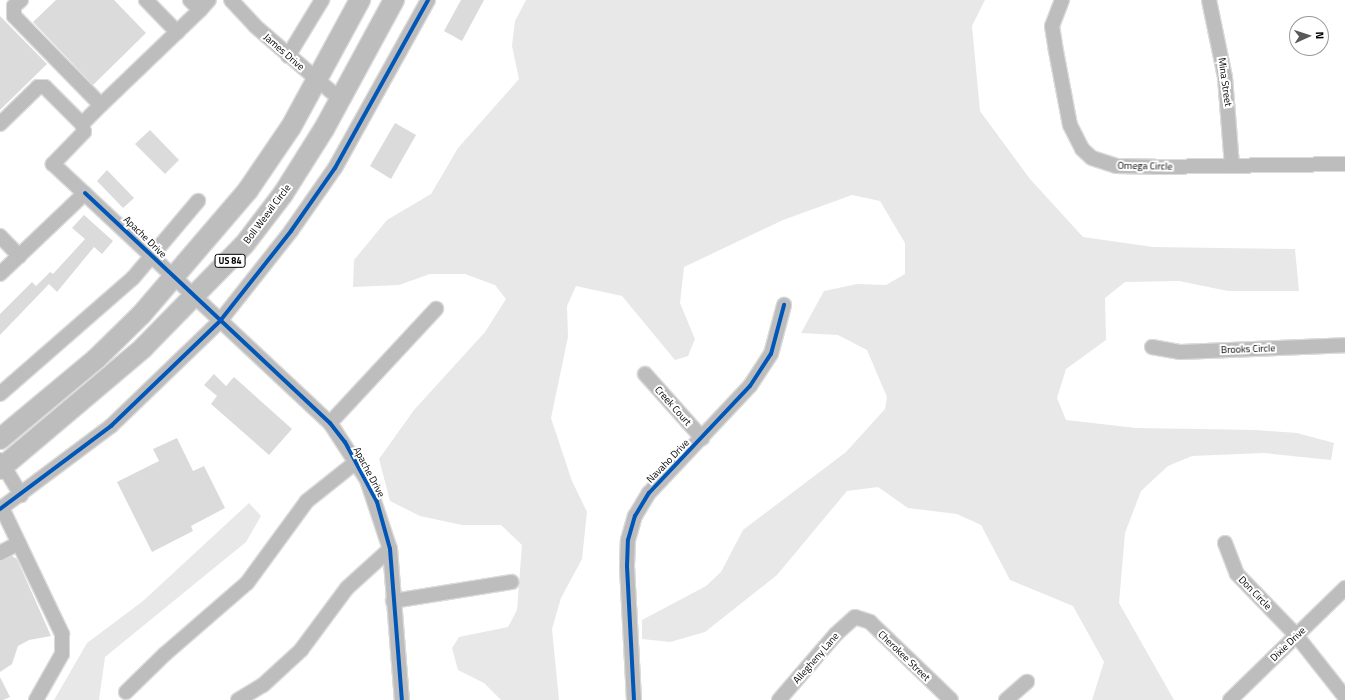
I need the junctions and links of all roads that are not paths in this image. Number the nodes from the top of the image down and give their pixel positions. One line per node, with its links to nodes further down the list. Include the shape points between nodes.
1 (21, 0): 16 (street, via 14,6 14,16)
2 (146, 0): 12 (street)
3 (190, 0): 11 (street)
4 (231, 0): 13 (street, James Drive)
5 (322, 0): 13 (street)
6 (360, 0): 14 (highway, US 84)
7 (394, 0): 15 (highway, Boll Weevil Circle / US 84)
8 (428, 0): 31 (street, via 335,168 291,231)
9 (1062, 0): 20 (street, Omega Circle, via 1052,26 1070,125 1082,149 1098,161 1116,166)
10 (1209, 0): 20 (street, Mina Street, via 1225,77)
11 (205, 5): 12 (street)
12 (177, 32): 16 (street)
13 (288, 56): 14 (street, James Drive)
14 (317, 80): 15 (street, James Drive); 27 (highway, US 84, via 271,159)
15 (340, 100): 28 (highway, Boll Weevil Circle / US 84, via 276,205)
16 (101, 105): 18 (street)
17 (0, 124): 18 (street, via 38,87 45,87)
18 (82, 124): 21 (street, Apache Drive, via 84,132 53,164)
19 (1345, 164): 20 (street, Omega Circle)
20 (1232, 165)
21 (85, 193): 24 (street); 25 (street, Apache Drive)
22 (198, 201): 25 (street)
23 (0, 236): 24 (street)
24 (19, 256): 26 (street)
25 (153, 256): 27 (street, Apache Drive); 35 (street, via 86,322)
26 (0, 274)
27 (175, 277): 28 (street, Apache Drive); 38 (highway, US 84, via 96,359)
28 (196, 298): 31 (street, Apache Drive); 40 (highway, Boll Weevil Circle / US 84, via 143,348)
29 (784, 305): 37 (street, Navaho Drive, via 771,354 746,391)
30 (436, 309): 36 (street)
31 (220, 321): 36 (street, Apache Drive); 41 (street, via 111,426)
32 (1345, 345): 33 (street, Brooks Circle, via 1181,352)
33 (1152, 347)
34 (645, 374): 37 (street, Creek Court)
35 (0, 394)
36 (330, 423): 39 (street, Apache Drive)
37 (702, 438): 58 (street, Navaho Drive, via 649,494 636,516 628,540)
38 (0, 439)
39 (356, 462): 45 (street, Apache Drive, via 377,502); 53 (street, via 307,501 248,583 165,654)
40 (1, 465): 41 (street)
41 (20, 495): 42 (street)
42 (1, 508): 43 (street)
43 (19, 543): 46 (street); 55 (street, via 64,645 59,662)
44 (1225, 544): 51 (street, Don Circle, via 1237,574)
45 (390, 549): 49 (street, Apache Drive); 56 (street, via 347,588 283,668)
46 (0, 553)
47 (512, 582): 49 (street)
48 (1345, 588): 51 (street, Dixie Drive)
49 (393, 601): 57 (street, Apache Drive)
50 (855, 617): 59 (street, Allegheny Lane, via 836,634); 60 (street, Cherokee Street, via 870,622)
51 (1296, 635): 54 (street, Don Circle); 62 (street, Dixie Drive)
52 (1028, 682): 61 (street)
53 (126, 692)
54 (1345, 697)
55 (36, 700)
56 (238, 700)
57 (402, 700)
58 (634, 700)
59 (779, 700)
60 (951, 700)
61 (1006, 700)
62 (1230, 700)

